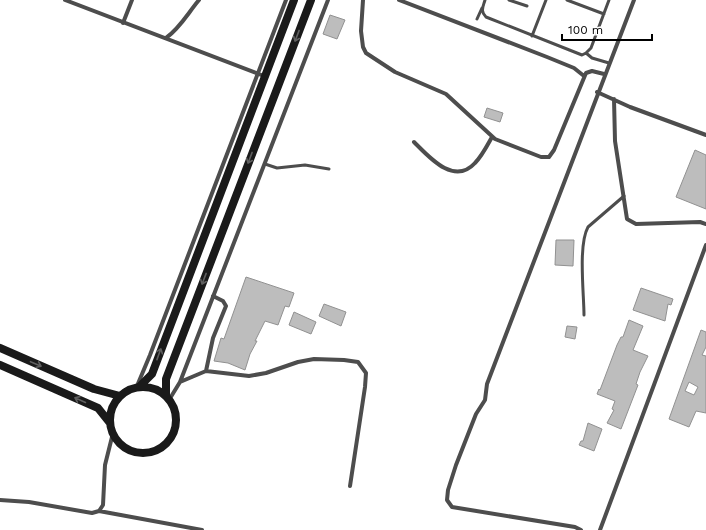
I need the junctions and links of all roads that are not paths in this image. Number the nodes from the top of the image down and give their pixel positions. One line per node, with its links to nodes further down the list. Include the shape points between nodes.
1 (65, 0): 17 (street)
2 (126, 0): 16 (street)
3 (199, 0): 24 (street, via 178,29)
4 (286, 0): 28 (street)
5 (294, 0): 28 (street)
6 (312, 0): 48 (street, one-way to 48, via 166,379)
7 (328, 0): 35 (street)
8 (363, 0): 33 (street, via 361,31 366,53 395,72 446,94)
9 (399, 0): 29 (street, via 574,68)
10 (485, 0): 19 (lane)
11 (509, 0): 18 (lane)
12 (546, 0): 23 (lane)
13 (567, 0): 20 (lane)
14 (609, 0): 20 (lane)
15 (634, 0): 26 (street)
16 (132, 1): 22 (street)
17 (77, 2): 22 (street)
18 (527, 6)
19 (482, 8): 21 (lane); 23 (lane, via 486,17)
20 (604, 14): 25 (lane, via 591,48)
21 (477, 19)
22 (123, 23): 24 (street)
23 (532, 36): 25 (lane, via 578,55)
24 (166, 38): 28 (street)
25 (586, 53): 26 (lane, via 592,58)
26 (609, 63): 27 (street)
27 (604, 74): 29 (street, via 588,72); 30 (street)
28 (261, 75): 46 (street, via 152,374)
29 (584, 76): 33 (street, via 554,150 549,156 541,157)
30 (597, 92): 31 (street); 55 (street, via 487,384 485,400 476,414 456,464 447,496 452,507)
31 (614, 99): 32 (street); 37 (street, via 615,141)
32 (706, 135)
33 (492, 137): 34 (street, via 476,162 458,173 433,161)
34 (414, 142)
35 (265, 164): 36 (lane, via 277,168 305,165); 40 (street)
36 (329, 169)
37 (624, 196): 38 (street, via 625,213 631,222 636,224); 41 (lane, via 588,227 585,233)
38 (706, 224)
39 (706, 244): 56 (street)
40 (213, 296): 44 (street, via 223,300 226,306 213,338); 45 (street)
41 (584, 315)
42 (0, 348): 47 (street, one-way to 47, via 94,389)
43 (0, 365): 49 (street, one-way to 43, via 98,408)
44 (206, 371): 45 (street); 51 (street, via 246,376 314,359 360,363 366,373 365,387)
45 (180, 382): 48 (street)
46 (137, 387): 47 (street); 48 (street, via 159,391)
47 (120, 396): 49 (street, via 115,402)
48 (168, 398): 50 (street, via 175,412 176,423 172,435 157,450 143,453 131,451 118,441)
49 (110, 423): 50 (street)
50 (113, 433): 53 (street, via 105,465 103,505)
51 (350, 486)
52 (0, 500): 53 (street, via 29,502 92,514)
53 (99, 511): 54 (street)
54 (202, 530)
55 (581, 530)
56 (600, 530)

